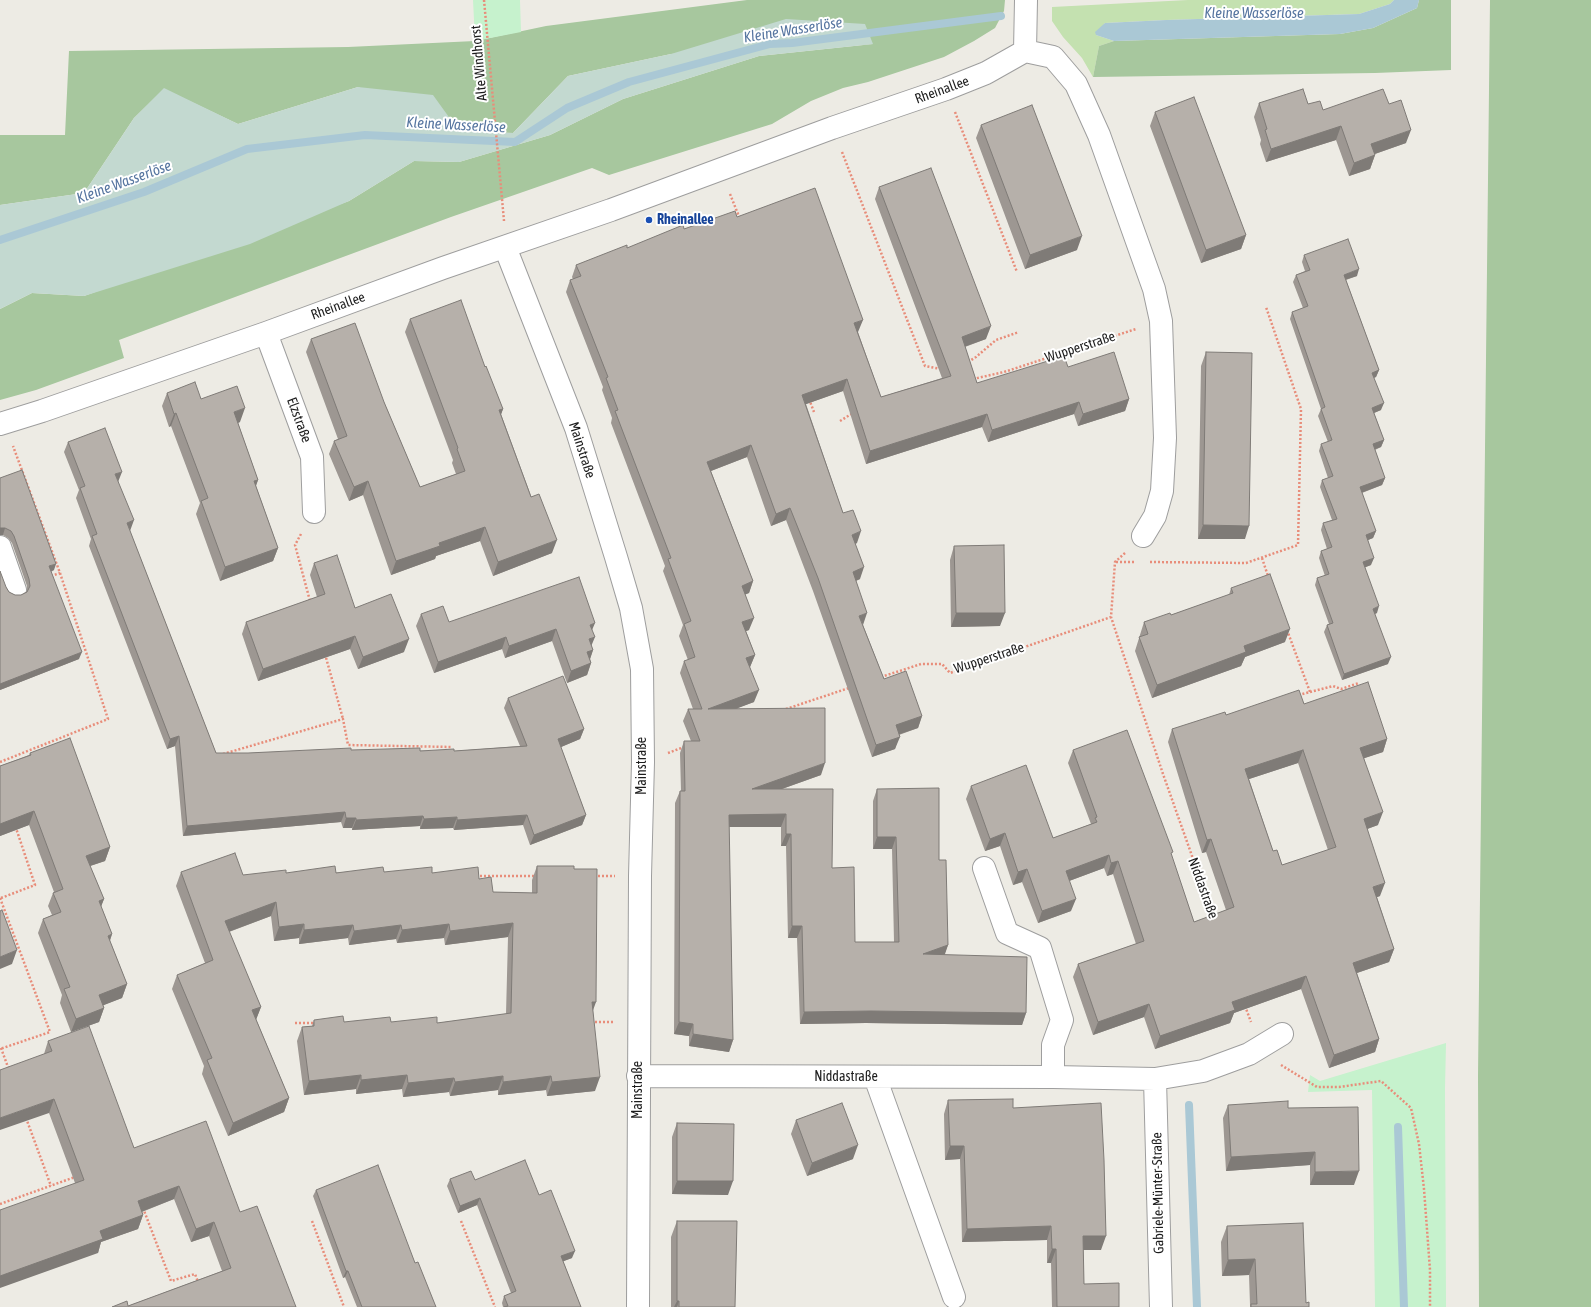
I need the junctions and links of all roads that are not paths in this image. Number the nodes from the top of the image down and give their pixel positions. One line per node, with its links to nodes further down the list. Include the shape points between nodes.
1 (1026, 0): 2 (street)
2 (1024, 51): 3 (street, Rheinallee, via 986,73 946,89); 7 (street, via 1052,57 1076,84 1112,172 1154,289 1162,321 1165,438 1162,491 1155,516)
3 (505, 247): 4 (street, Rheinallee); 12 (street, Mainstraße, via 576,428 631,608 642,669)
4 (266, 333): 5 (street, Rheinallee); 6 (street, Elzstraße, via 312,456)
5 (2, 423)
6 (314, 512)
7 (1143, 536)
8 (0, 547): 9 (street)
9 (14, 590)
10 (984, 868): 14 (street, via 1007,932 1040,948 1062,1020 1052,1045)
11 (1273, 1040): 15 (street, Niddastraße, via 1249,1054 1203,1071)
12 (638, 1076): 13 (street, Niddastraße); 17 (street, Mainstraße)
13 (875, 1077): 14 (street, Niddastraße); 16 (street)
14 (1053, 1077): 15 (street, Niddastraße)
15 (1155, 1079): 18 (street, Gabriele-Münter-Straße)
16 (954, 1297)
17 (638, 1307)
18 (1161, 1307)

